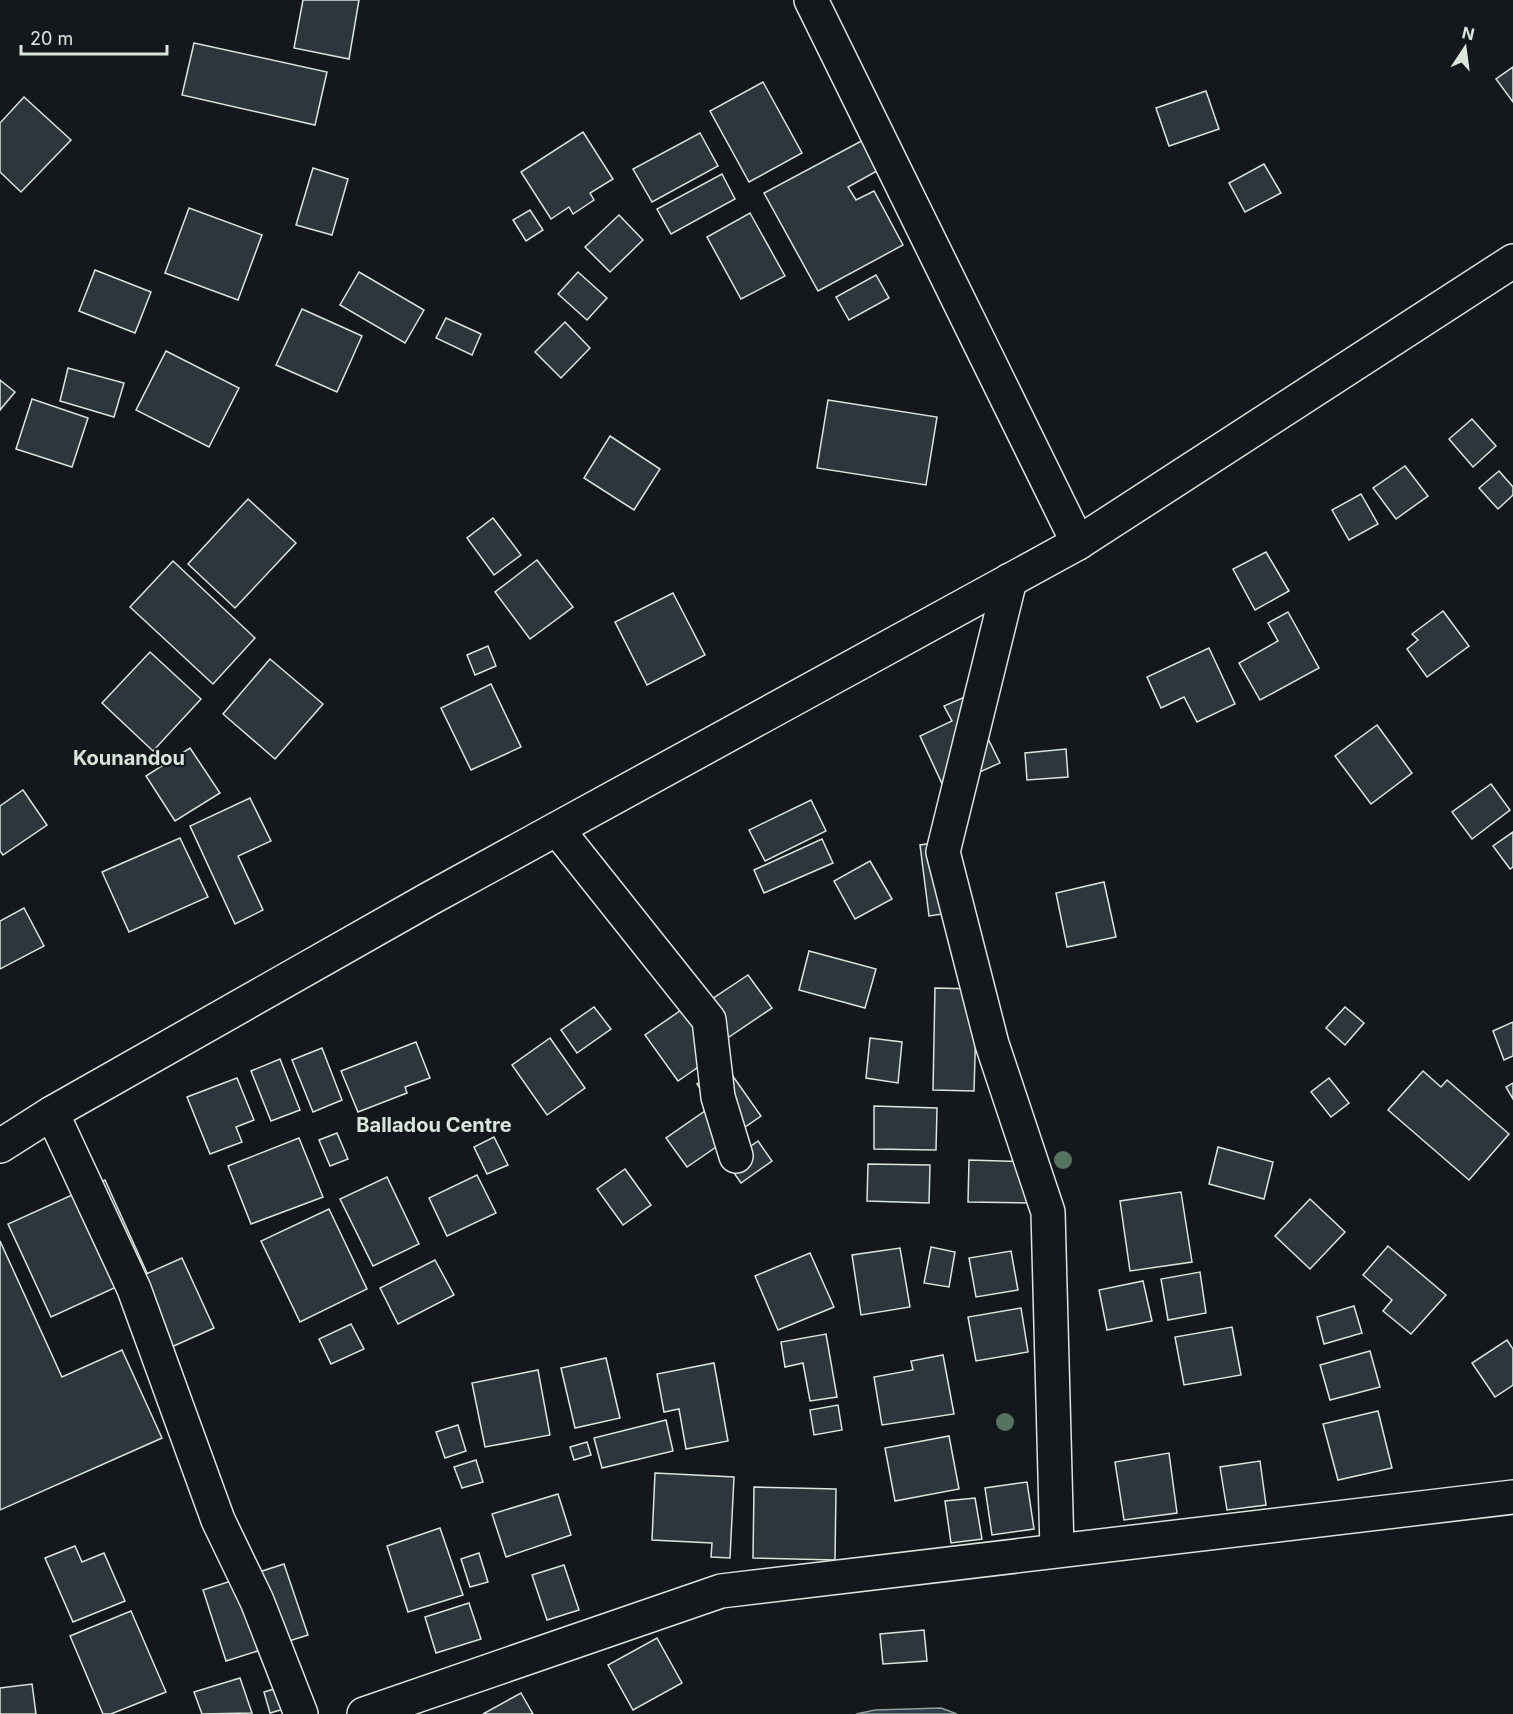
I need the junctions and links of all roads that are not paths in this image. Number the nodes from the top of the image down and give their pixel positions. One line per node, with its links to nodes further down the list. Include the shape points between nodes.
1 (811, 0): 3 (street)
2 (1513, 261): 3 (street)
3 (1078, 543): 4 (street)
4 (1010, 580): 5 (street); 10 (street, via 943,852 992,1044 1048,1212)
5 (557, 829): 6 (street); 8 (street, via 709,1020 718,1097)
6 (51, 1113): 7 (street); 11 (street, via 134,1289 218,1520 257,1601)
7 (0, 1146)
8 (736, 1156)
9 (1513, 1497): 10 (street)
10 (1057, 1550): 12 (street, via 721,1591)
11 (301, 1714)
12 (364, 1714)

